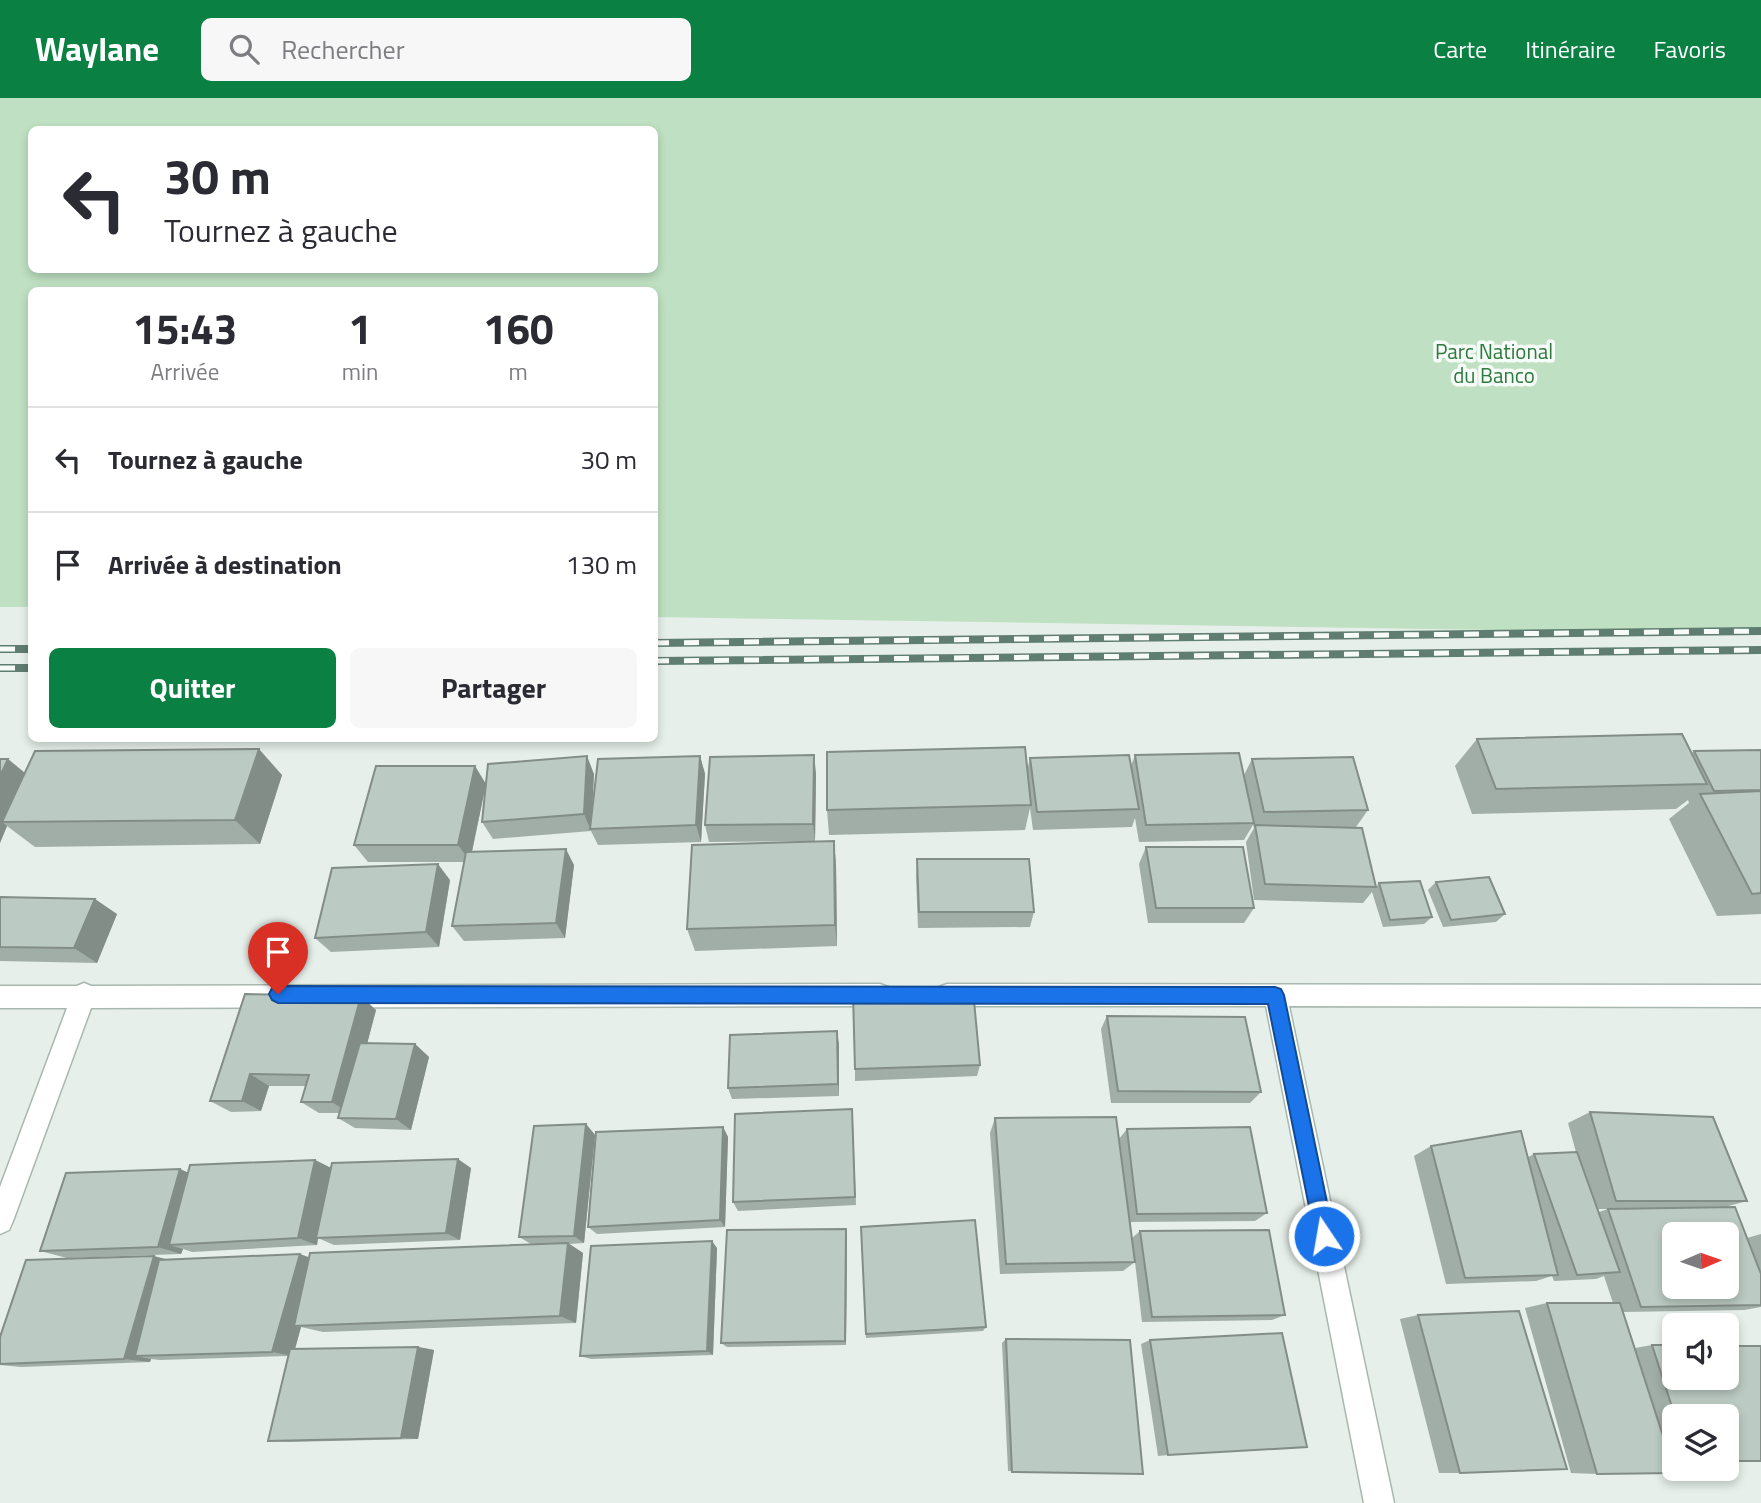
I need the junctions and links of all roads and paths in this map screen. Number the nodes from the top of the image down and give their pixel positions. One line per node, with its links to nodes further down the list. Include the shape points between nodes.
1 (84, 994): 2 (street); 6 (street); 7 (street)
2 (901, 995)
3 (929, 995): 4 (street)
4 (1275, 995): 5 (street); 8 (street)
5 (1761, 996)
6 (0, 997)
7 (0, 1221)
8 (1379, 1503)

